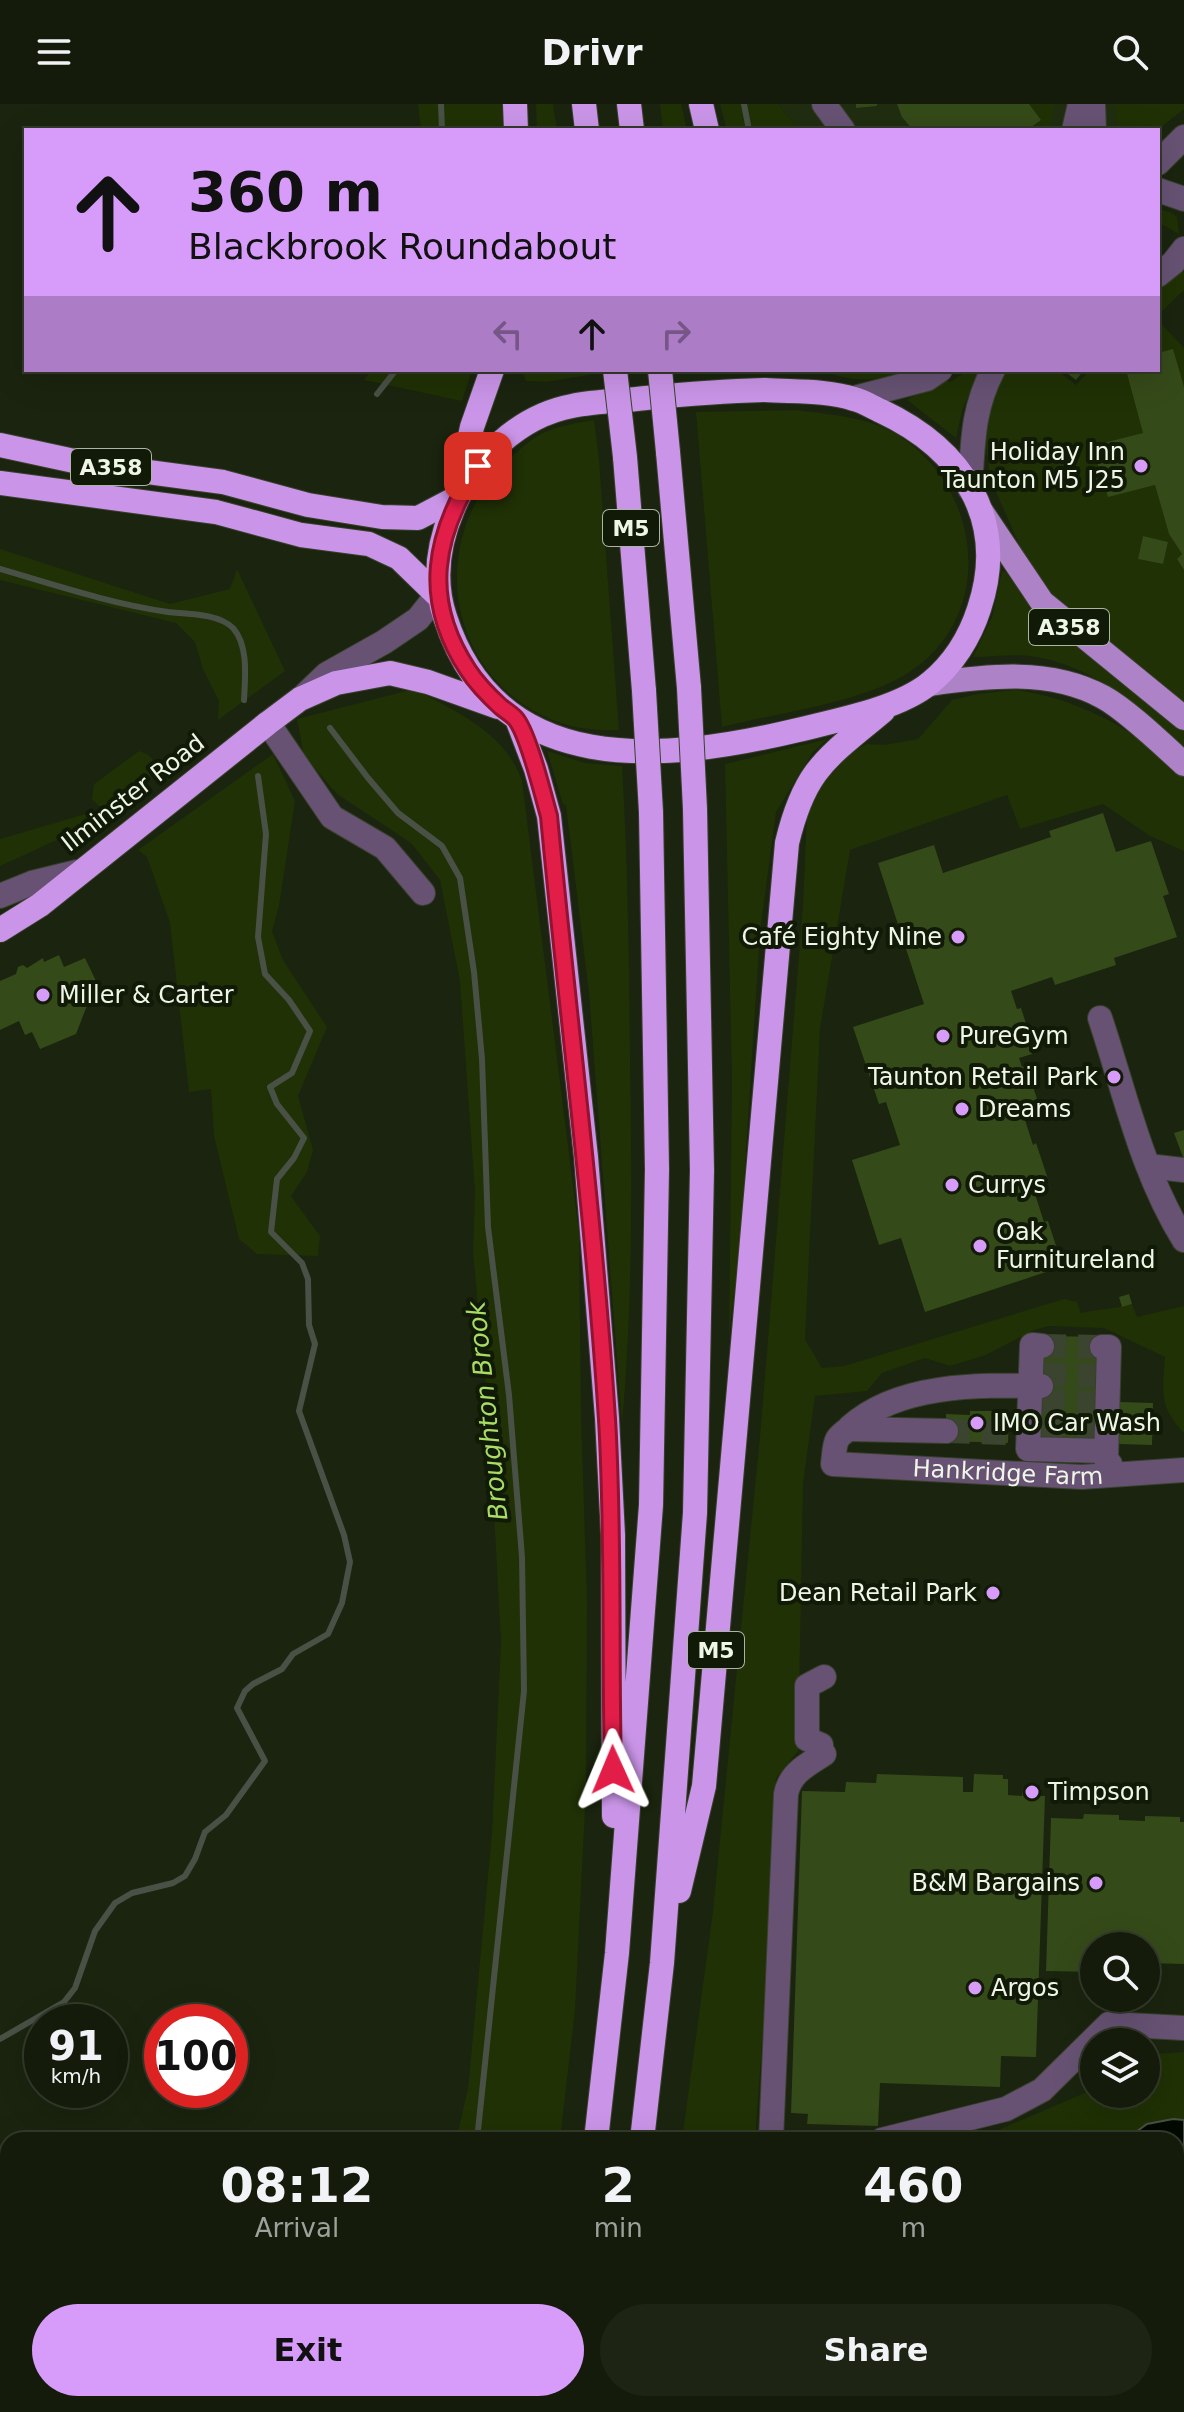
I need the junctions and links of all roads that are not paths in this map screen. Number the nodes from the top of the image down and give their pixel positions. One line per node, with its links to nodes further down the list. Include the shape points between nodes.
1 (515, 104): 8 (highway)
2 (584, 104): 9 (highway)
3 (629, 104): 10 (highway)
4 (701, 104): 11 (highway)
5 (824, 104): 12 (street)
6 (1080, 104): 13 (street)
7 (1093, 104): 14 (street)
8 (516, 128)
9 (587, 128)
10 (632, 128)
11 (707, 128)
12 (842, 128)
13 (1074, 128)
14 (1094, 128)
15 (1184, 137): 16 (street)
16 (1160, 161)
17 (1160, 191): 18 (street)
18 (1184, 199)
19 (1184, 249): 20 (street)
20 (1160, 273)
21 (491, 372): 31 (highway, via 472,427)
22 (615, 372): 54 (highway, M5, bridge, via 651,812 657,1169 651,1505)
23 (660, 372): 55 (highway, M5, bridge, via 689,688 702,1170 695,1513)
24 (792, 372): 27 (highway)
25 (937, 372): 28 (street)
26 (992, 372): 32 (street, via 974,420)
27 (816, 394): 28 (highway); 31 (highway, via 709,392 571,406 504,440)
28 (854, 398): 32 (highway, via 930,439 953,461)
29 (0, 445): 31 (highway, A358, via 88,464 223,482 308,505 382,517 418,518)
30 (0, 483): 33 (highway, A358, via 216,512 301,535 369,544 399,558)
31 (458, 497): 33 (highway, via 441,549)
32 (976, 500): 34 (highway, via 987,530 985,589 971,632); 38 (main road, A358, via 1042,602)
33 (437, 595): 35 (street, Ilminster Road, via 418,619 327,674); 37 (highway, via 468,671)
34 (929, 684): 36 (highway); 40 (main road, A358, via 979,677 1060,681 1104,697)
35 (300, 699): 37 (highway, Ilminster Road, via 336,683 390,673); 39 (highway, Ilminster Road)
36 (891, 704): 37 (highway, Ilminster Road, via 739,744 655,753 608,751 559,739); 55 (highway, M5, via 842,743 811,777 795,809 787,843 704,1786)
37 (510, 714): 54 (highway, M5, via 536,769 549,816 586,1157 613,1535)
38 (1184, 718)
39 (268, 723): 41 (highway, Ilminster Road); 42 (street, via 332,817 385,848)
40 (1184, 764)
41 (77, 872): 43 (street); 44 (highway, Ilminster Road, via 40,905)
42 (423, 893)
43 (0, 896)
44 (0, 930)
45 (1100, 1018): 46 (street)
46 (1148, 1166): 47 (street); 48 (street)
47 (1184, 1170)
48 (1184, 1240)
49 (1105, 1406): 50 (street, via 1028,1449 1034,1401 993,1384 918,1395 863,1415); 50 (street, Hankridge Farm, via 1082,1477 833,1464 837,1439); 52 (street, Hankridge Farm)
50 (849, 1429): 51 (street)
51 (946, 1431)
52 (1184, 1470)
53 (824, 1677): 59 (street, via 807,1686 807,1739 822,1749 788,1783 786,1794)
54 (617, 1953): 57 (highway, M5)
55 (662, 1963): 58 (highway, M5)
56 (1184, 2028): 60 (street, via 1109,2024 1042,2090 1006,2109)
57 (597, 2132)
58 (643, 2132)
59 (771, 2132)
60 (914, 2132)

